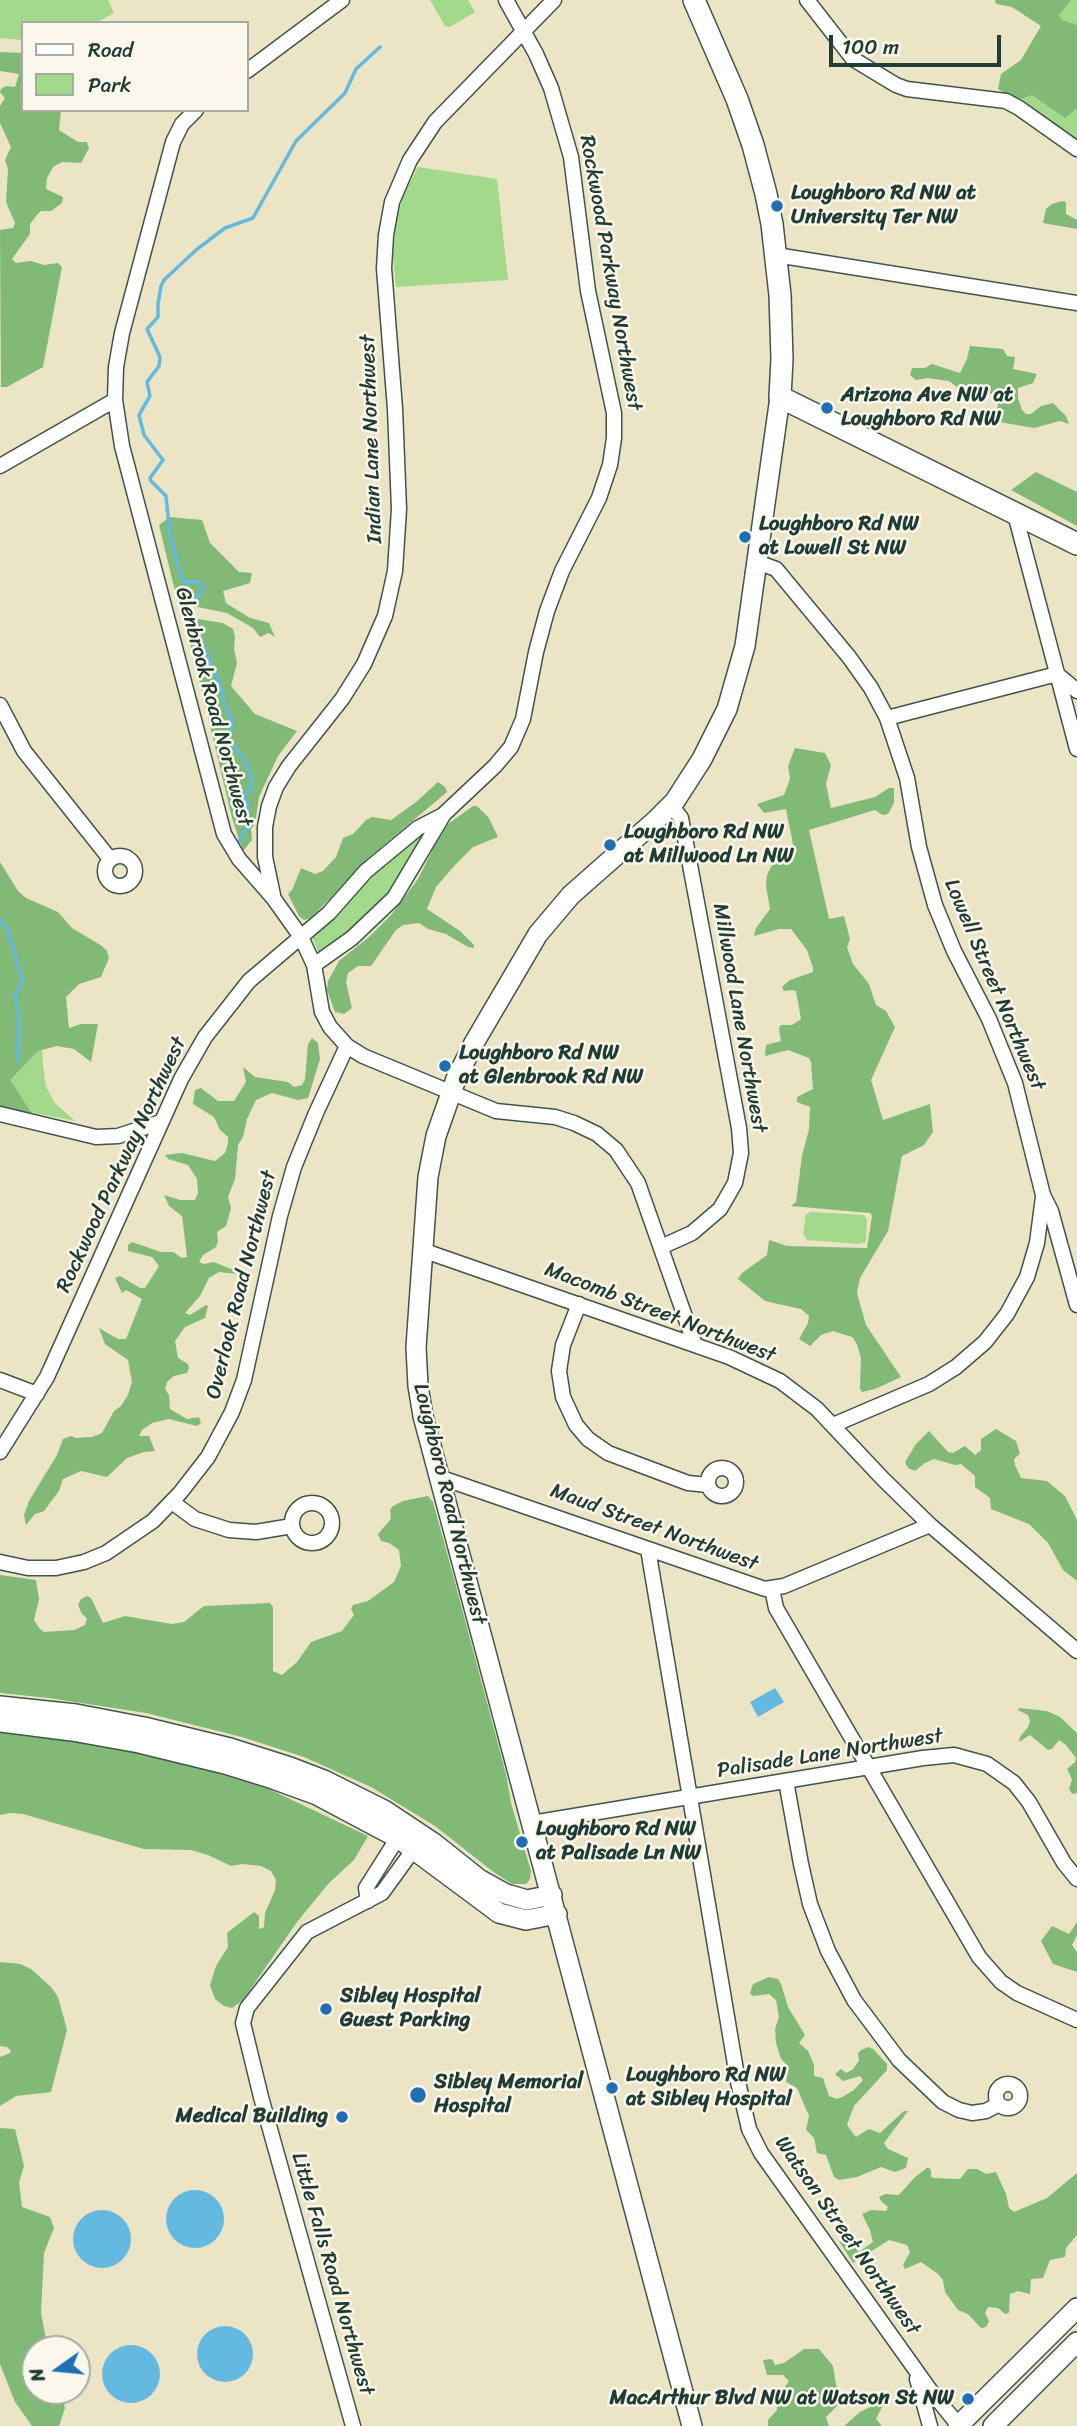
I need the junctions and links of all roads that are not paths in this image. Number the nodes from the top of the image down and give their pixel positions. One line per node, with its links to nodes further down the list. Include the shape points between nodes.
1 (342, 0): 7 (street)
2 (506, 0): 6 (street, Rockwood Parkway Northwest)
3 (554, 0): 6 (street, Indian Lane Northwest)
4 (695, 0): 10 (main road, Loughboro Road Northwest, via 747,126 766,194)
5 (807, 0): 9 (street, via 853,59 896,85 1006,101)
6 (525, 33): 24 (street, Rockwood Parkway Northwest, via 551,88 571,157 590,299 612,400 614,438 602,491 547,611 516,736 500,762); 26 (street, Indian Lane Northwest, via 428,131 404,170 392,202 384,268 399,517 395,571 385,616 364,664 284,772 273,796 265,827 265,857)
7 (248, 70)
8 (194, 112): 13 (street, Glenbrook Road Northwest, via 173,142 122,333)
9 (1077, 149)
10 (776, 255): 11 (street); 12 (main road, Loughboro Road Northwest, via 782,320)
11 (1077, 303)
12 (780, 397): 15 (main road); 17 (main road, Loughboro Road Northwest)
13 (115, 400): 14 (street); 26 (street, Glenbrook Road Northwest, via 122,446 220,822 236,855)
14 (0, 466)
15 (1015, 514): 16 (main road); 18 (street)
16 (1077, 544)
17 (757, 562): 21 (street, Lowell Street Northwest, via 776,569 835,639 861,672); 23 (main road, Loughboro Road Northwest, via 733,693 712,742)
18 (1057, 674): 19 (street); 21 (street); 22 (street)
19 (1077, 691)
20 (0, 705): 25 (street, via 24,751)
21 (887, 718): 33 (street, Lowell Street Northwest, via 907,778 935,905 1008,1064)
22 (1077, 749)
23 (671, 805): 30 (main road, Loughboro Road Northwest, via 548,920 481,1031); 34 (street, Millwood Lane Northwest, via 681,818 741,1153 735,1183 720,1209 692,1233)
24 (444, 814): 27 (street, Rockwood Parkway Northwest, via 418,828 366,871 330,913); 28 (street, Rockwood Parkway Northwest, via 394,898 352,938)
25 (110, 859)
26 (274, 899): 27 (street, Glenbrook Road Northwest)
27 (301, 937): 28 (street, Glenbrook Road Northwest); 32 (street, Rockwood Parkway Northwest, via 263,968 227,1007 188,1064)
28 (314, 965): 29 (street, Glenbrook Road Northwest, via 322,1012)
29 (347, 1046): 30 (street, Glenbrook Road Northwest); 45 (street, Overlook Road Northwest, via 289,1183 235,1404 208,1457)
30 (451, 1093): 34 (street, Glenbrook Road Northwest, via 502,1113 569,1121 602,1137 634,1174); 35 (main road, Loughboro Road Northwest, via 432,1156)
31 (0, 1114): 32 (street, via 96,1137 118,1136)
32 (161, 1122): 40 (street, Rockwood Parkway Northwest)
33 (1043, 1195): 37 (street, Lowell Street Northwest); 41 (street, via 1027,1277 985,1342 929,1384)
34 (661, 1247): 38 (street, Glenbrook Road Northwest)
35 (422, 1250): 36 (street, Macomb Street Northwest); 43 (main road, Loughboro Road Northwest, via 417,1378)
36 (579, 1304): 38 (street, Macomb Street Northwest); 44 (street, via 561,1351 559,1371 563,1397 576,1425 612,1455 688,1483)
37 (1077, 1305)
38 (695, 1345): 41 (street, Macomb Street Northwest, via 780,1381)
39 (0, 1380): 40 (street)
40 (37, 1394): 42 (street, Rockwood Parkway Northwest)
41 (833, 1425): 46 (street, Macomb Street Northwest)
42 (0, 1452)
43 (439, 1477): 48 (street, Maud Street Northwest); 57 (main road, Loughboro Road Northwest)
44 (708, 1485)
45 (172, 1502): 47 (street, via 195,1519 229,1530); 49 (street, Overlook Road Northwest, via 134,1536 91,1560 42,1569)
46 (930, 1525): 50 (street, Maud Street Northwest); 51 (street, Macomb Street Northwest)
47 (292, 1527)
48 (648, 1549): 50 (street, Maud Street Northwest); 56 (street, Watson Street Northwest)
49 (0, 1562)
50 (772, 1589): 54 (street, via 776,1608)
51 (1077, 1651)
52 (0, 1706): 58 (main road, via 100,1718 230,1748 324,1780 366,1800)
53 (0, 1723): 58 (main road, via 127,1741 250,1772 317,1795)
54 (869, 1767): 55 (street, Palisade Lane Northwest); 59 (street, Palisade Lane Northwest, via 954,1755 993,1767 1025,1796); 61 (street, via 987,1967 1023,1997)
55 (786, 1781): 56 (street, Palisade Lane Northwest); 62 (street, via 810,1904 854,2000 903,2064 943,2102 972,2113)
56 (691, 1797): 57 (street, Palisade Lane Northwest); 65 (street, Watson Street Northwest, via 738,2082 751,2134)
57 (533, 1823): 60 (main road, Loughboro Road Northwest)
58 (411, 1837): 60 (main road, via 506,1894); 66 (street, Little Falls Road Northwest, via 366,1888 368,1901 307,1932 247,2008 243,2023)
59 (1077, 1879)
60 (554, 1905): 67 (main road, Loughboro Road Northwest)
61 (1077, 2020)
62 (999, 2104)
63 (1077, 2308): 69 (main road)
64 (1077, 2343): 70 (main road)
65 (913, 2367): 68 (street, Watson Street Northwest); 69 (street, Watson Street Northwest)
66 (353, 2426)
67 (692, 2426)
68 (930, 2426)
69 (959, 2426)
70 (993, 2426)

